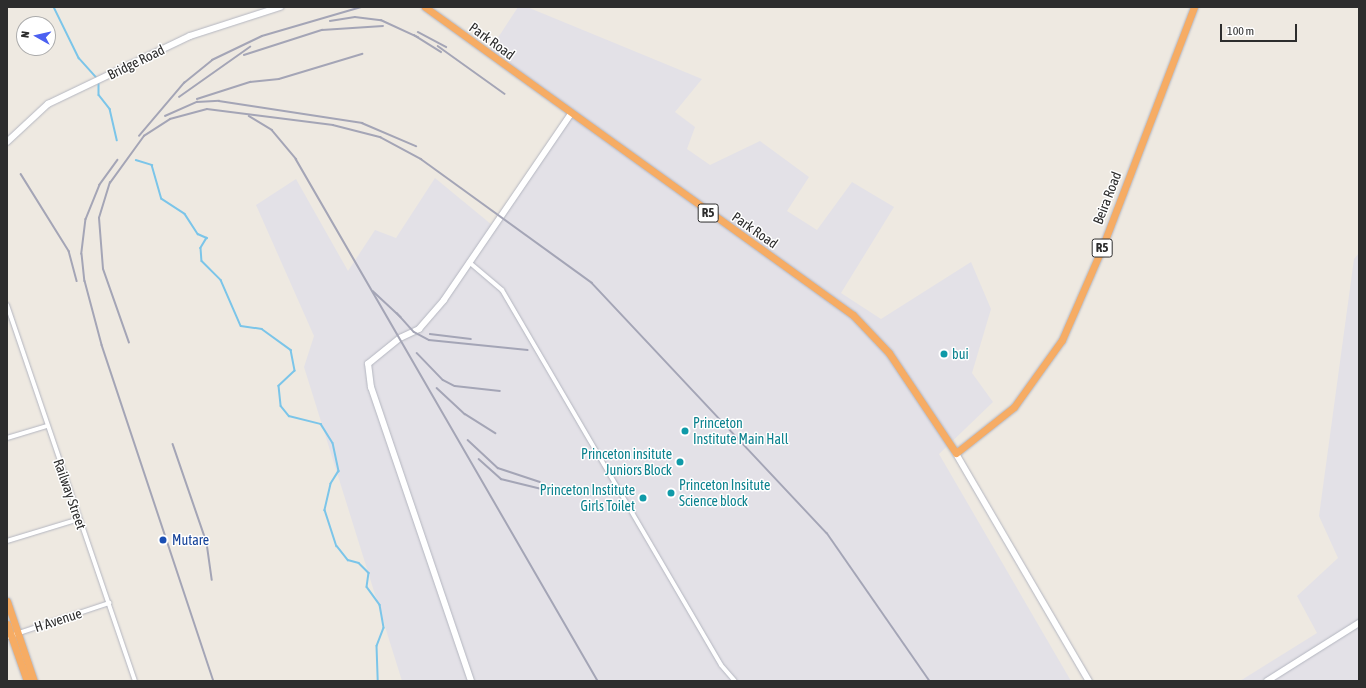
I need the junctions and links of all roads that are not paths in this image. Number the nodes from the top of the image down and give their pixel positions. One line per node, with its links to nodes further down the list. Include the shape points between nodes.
1 (280, 7): 5 (street, Bridge Road, via 190,36 48,104)
2 (425, 7): 4 (highway, Park Road / R5)
3 (1194, 7): 10 (highway, Beira Road / R5, via 1102,248 1062,340 1014,407)
4 (571, 114): 6 (street); 10 (highway, Park Road / R5, via 872,332)
5 (7, 142)
6 (469, 262): 21 (street, via 444,300 419,329 372,359 367,370); 22 (street, via 502,290 721,665)
7 (7, 305): 8 (street, Railway Street)
8 (47, 426): 9 (street); 11 (street, Railway Street)
9 (7, 438)
10 (956, 453): 23 (street)
11 (79, 519): 12 (street); 14 (street, Railway Street)
12 (7, 541)
13 (7, 601): 17 (highway)
14 (109, 603): 17 (street, H Avenue); 20 (street, Railway Street)
15 (1359, 623): 24 (street)
16 (7, 624): 17 (highway)
17 (12, 635): 18 (highway); 19 (highway)
18 (27, 681)
19 (34, 681)
20 (135, 681)
21 (471, 681)
22 (735, 681)
23 (1089, 681)
24 (1267, 681)

